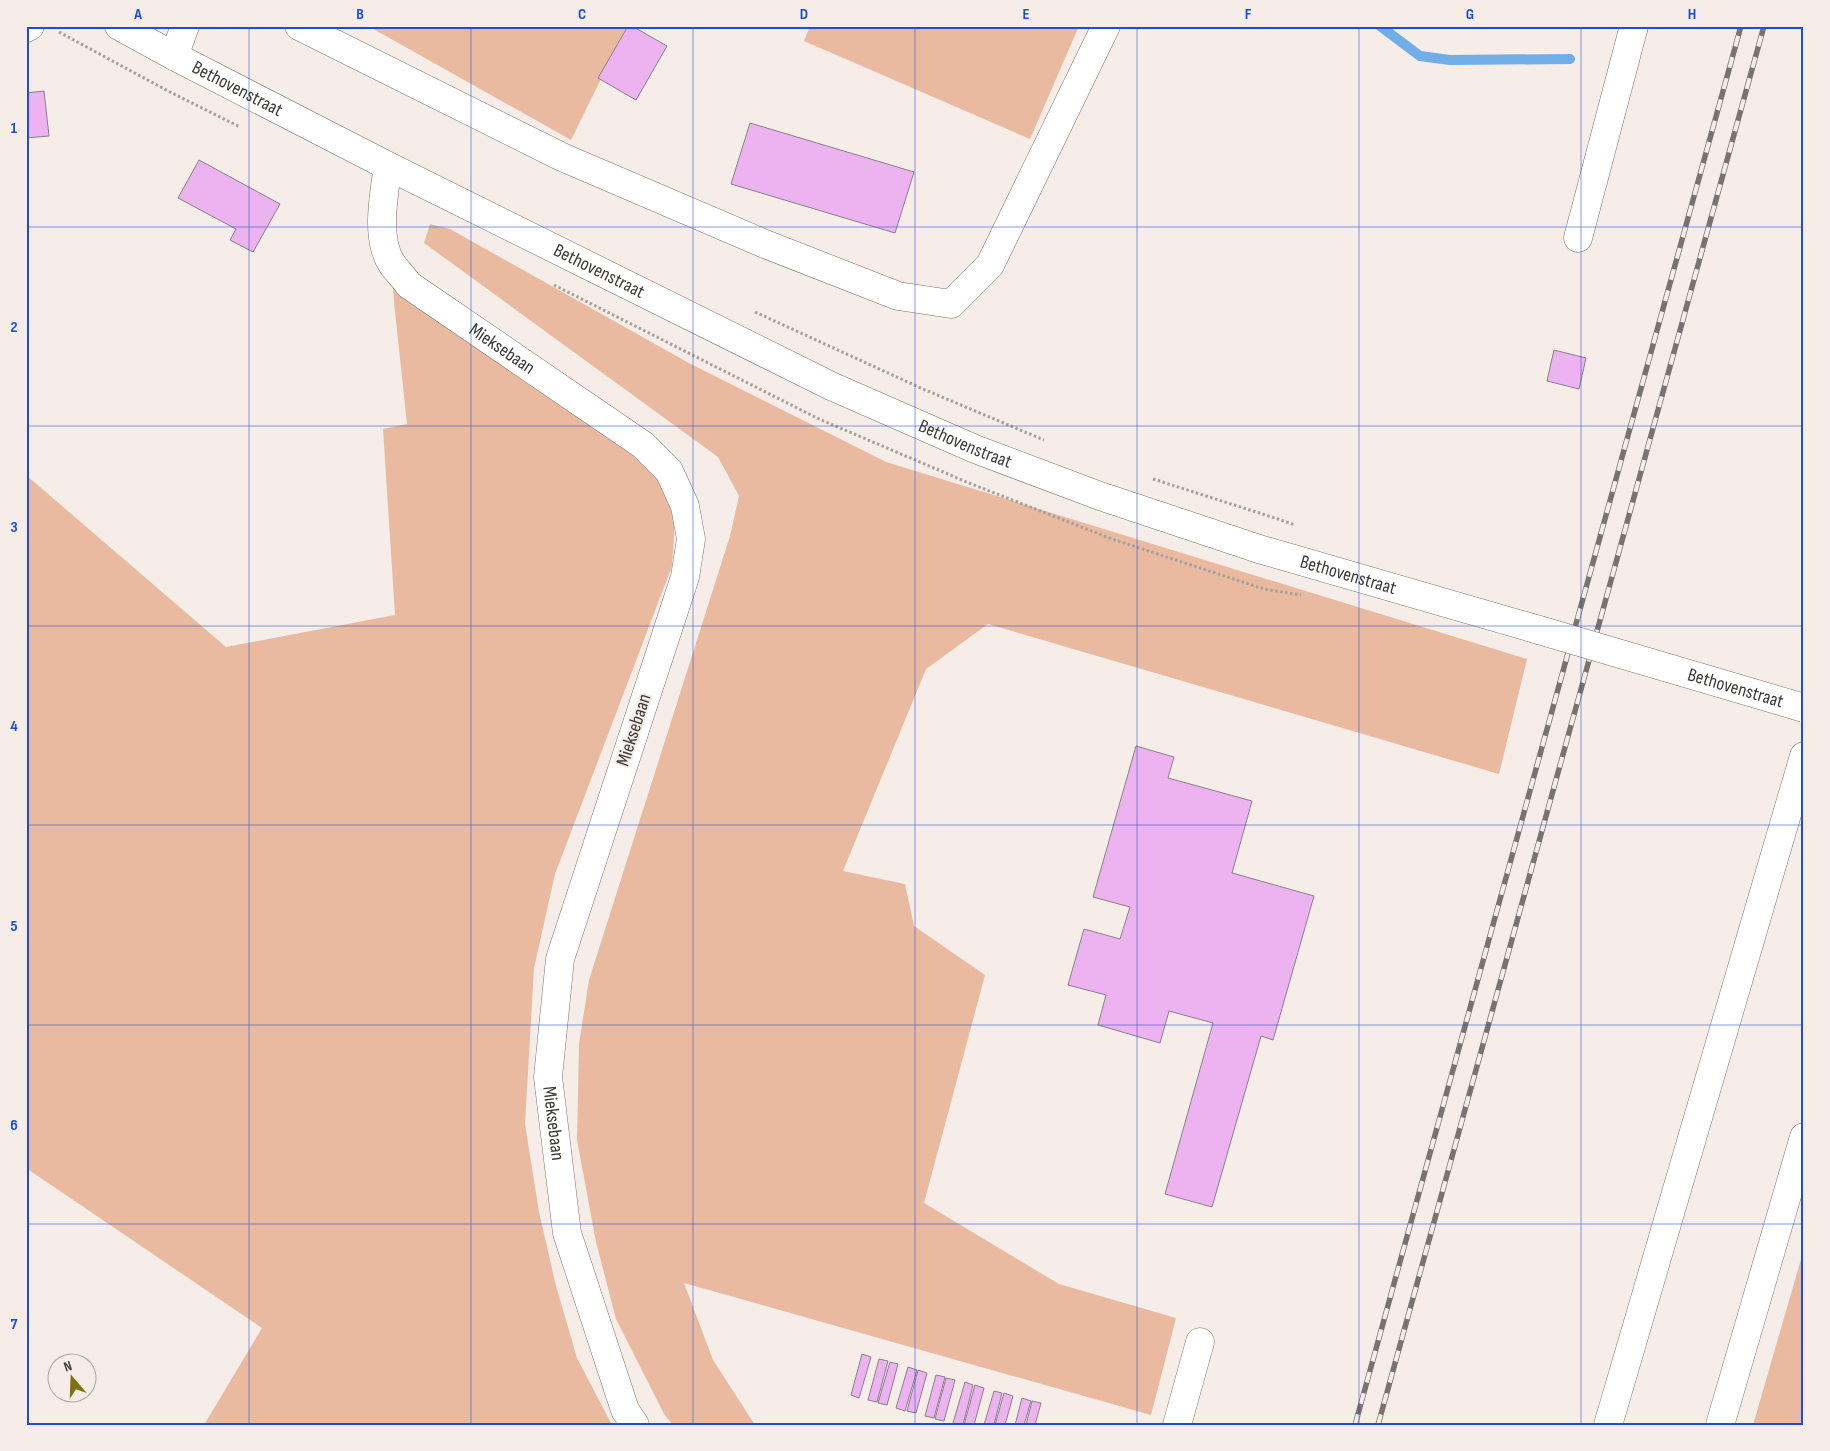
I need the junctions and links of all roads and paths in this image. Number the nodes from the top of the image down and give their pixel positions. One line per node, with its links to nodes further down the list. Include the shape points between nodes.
1 (119, 26): 8 (main road, Bethovenstraat)
2 (185, 26): 8 (main road)
3 (299, 26): 4 (main road, via 562,157 756,240 898,296 950,304 990,265)
4 (1106, 26)
5 (1634, 26): 11 (main road)
6 (26, 28): 7 (main road)
7 (43, 29): 9 (path)
8 (174, 56): 10 (main road, Bethovenstraat)
9 (168, 91)
10 (388, 166): 16 (main road, Bethovenstraat, bridge, via 831,386 975,448 1100,496 1259,550); 20 (main road, Mieksebaan, via 383,198 383,240 391,263 409,285 643,445 670,471 685,506 691,539 685,577 560,959 548,1077 567,1234 625,1410)
11 (1578, 238)
12 (755, 312): 13 (path, via 922,389)
13 (1047, 441)
14 (1148, 478): 15 (path)
15 (1296, 526)
16 (1804, 708)
17 (1804, 756): 22 (main road)
18 (1804, 1137): 23 (main road)
19 (1200, 1342): 21 (main road)
20 (635, 1425)
21 (1177, 1425)
22 (1608, 1425)
23 (1720, 1425)

